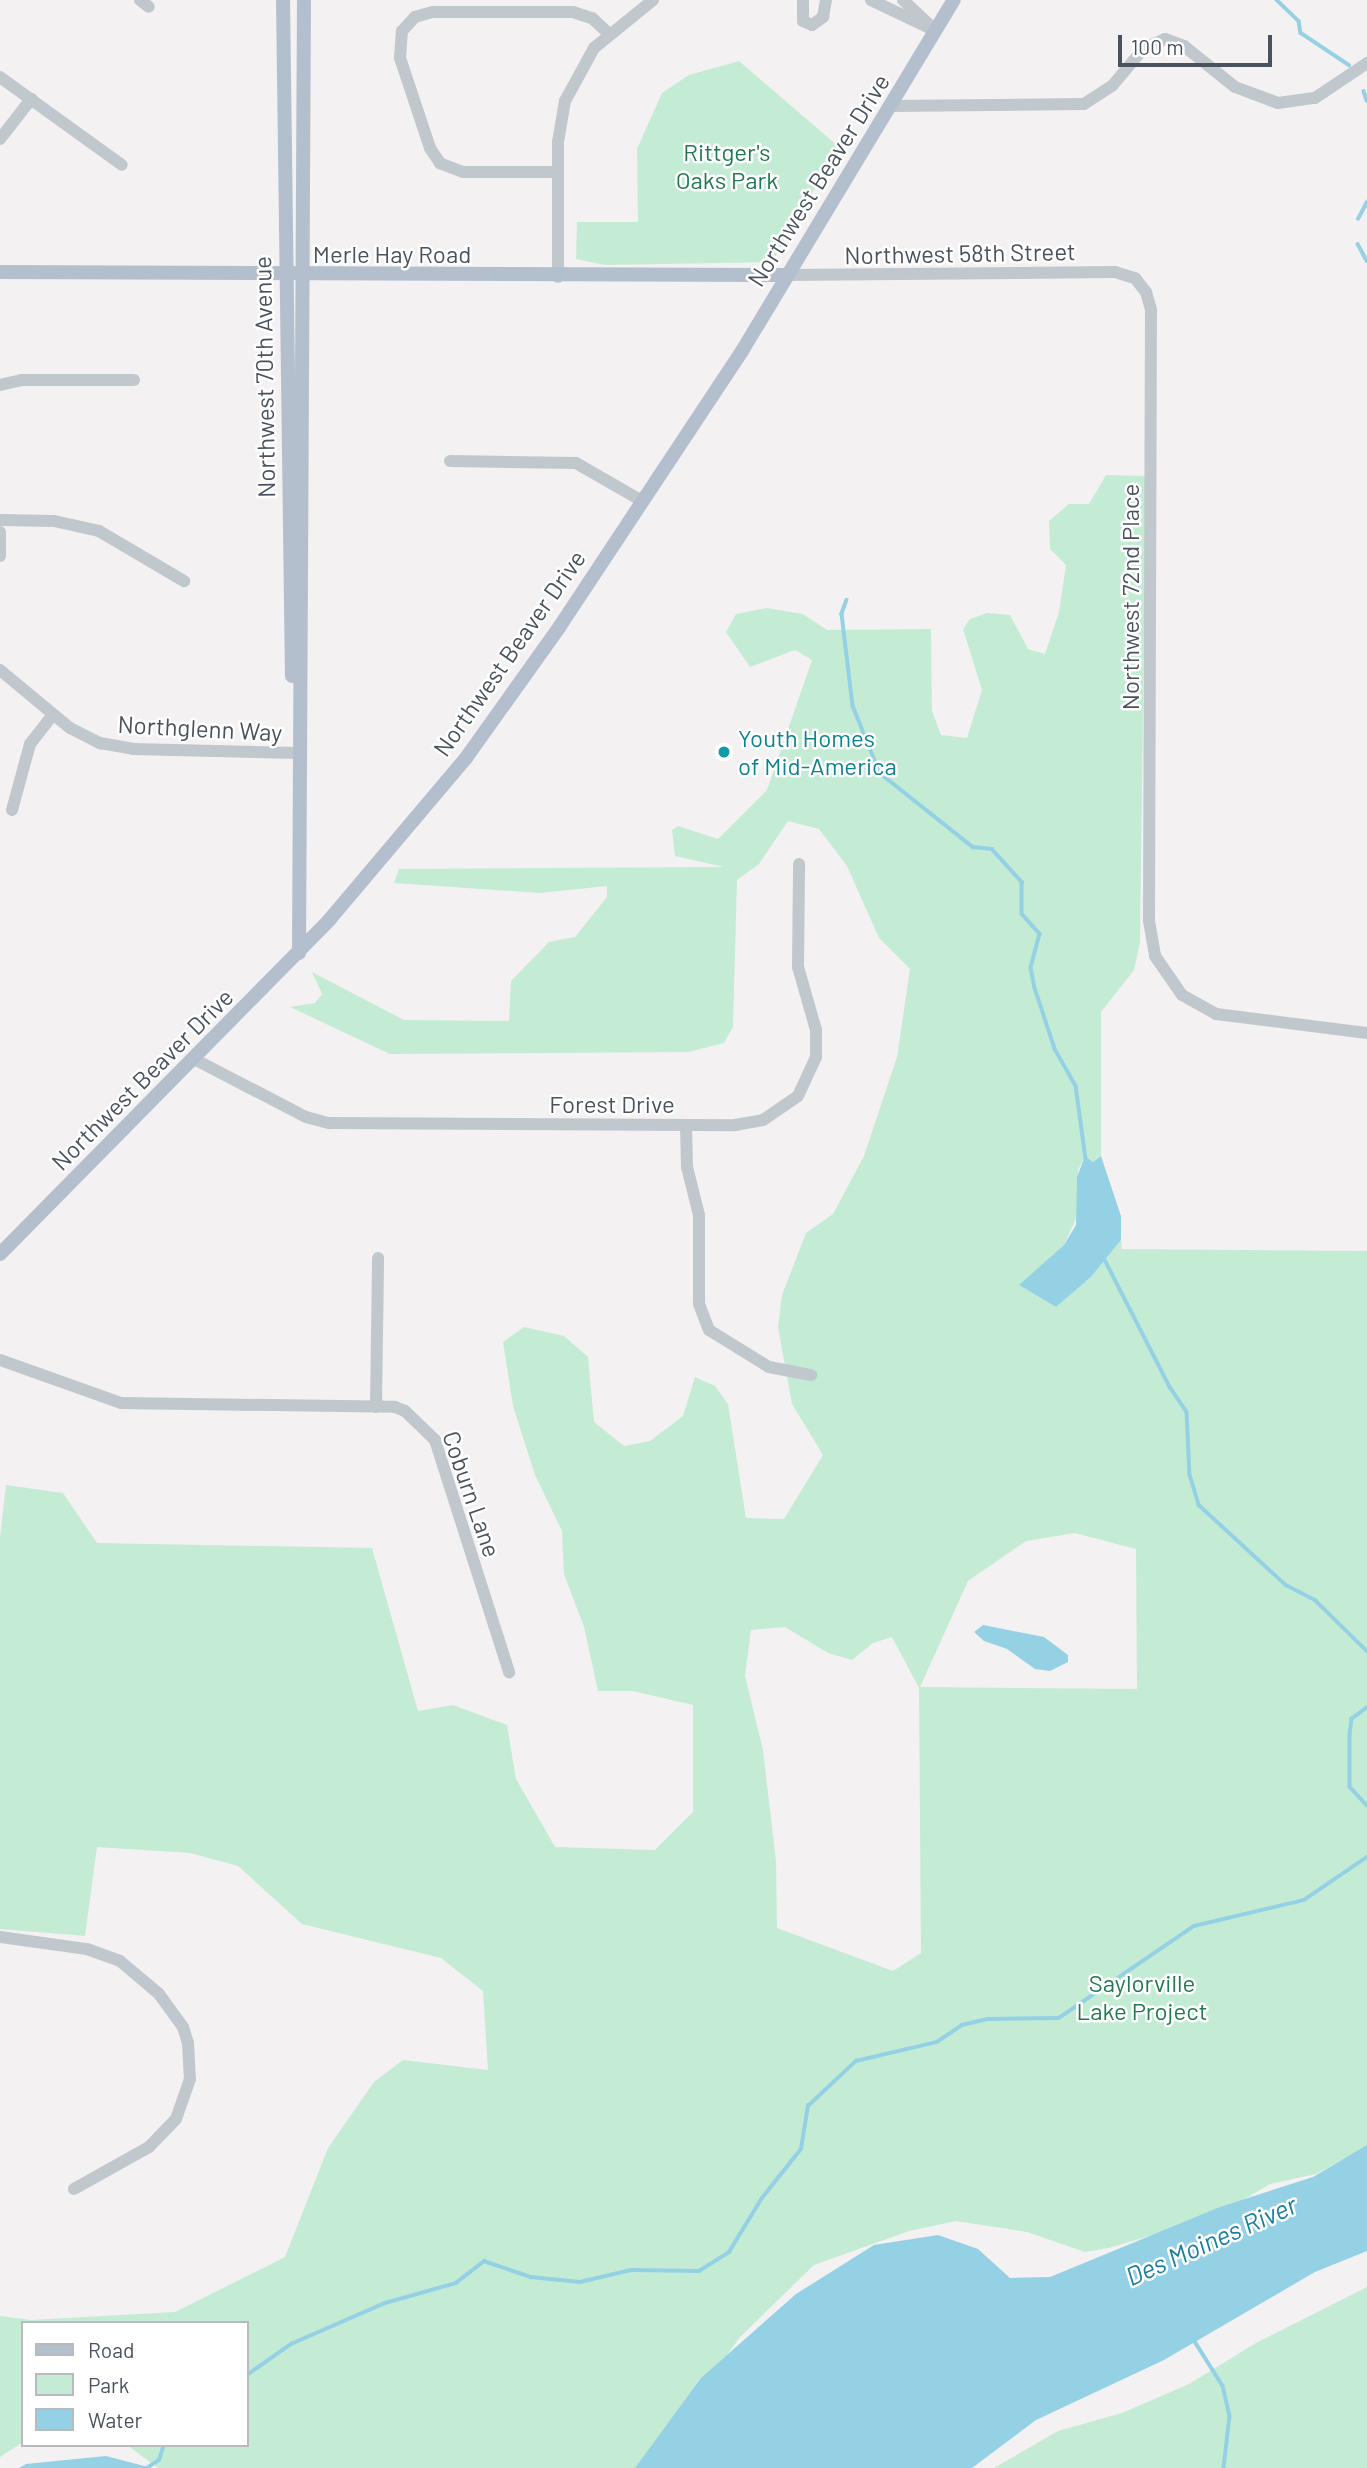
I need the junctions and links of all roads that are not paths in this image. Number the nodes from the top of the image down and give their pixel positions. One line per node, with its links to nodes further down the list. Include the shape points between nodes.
1 (283, 0): 20 (main road, Northwest 70th Avenue)
2 (304, 0): 21 (main road, Northwest 70th Avenue)
3 (653, 0): 10 (street)
4 (803, 0): 5 (street, via 801,15 812,25 823,17)
5 (826, 0)
6 (871, 0): 9 (street)
7 (903, 0): 9 (street)
8 (954, 0): 9 (main road, Northwest Beaver Drive)
9 (936, 31): 14 (main road, Northwest Beaver Drive)
10 (608, 33): 17 (street, via 582,65 565,101); 17 (street, via 592,18 573,12 433,12 415,17 402,31 400,58 430,148 440,163 463,172)
11 (1367, 63): 14 (street, via 1315,98 1278,103 1235,88 1184,46 1165,39 1144,48 1112,86 1084,104 1067,108)
12 (0, 77): 13 (street)
13 (30, 99): 15 (street); 16 (street)
14 (891, 106): 19 (main road, Northwest Beaver Drive, via 815,236)
15 (0, 139)
16 (122, 165)
17 (558, 172): 22 (street)
18 (0, 272): 20 (main road, Merle Hay Road)
19 (785, 275): 22 (main road, Merle Hay Road); 23 (street, Northwest 58th Street, via 1115,272); 27 (main road, Northwest Beaver Drive, via 742,351)
20 (285, 276): 21 (main road, Merle Hay Road); 34 (main road, Northwest 70th Avenue, via 292,722)
21 (303, 276): 22 (main road, Merle Hay Road); 34 (main road, Northwest 70th Avenue)
22 (558, 277)
23 (1135, 278): 38 (street, Northwest 72nd Place, via 1152,310 1149,921 1155,956 1163,974 1198,1006 1235,1017)
24 (134, 380): 25 (street, via 21,380)
25 (0, 385)
26 (450, 461): 27 (street, via 576,463)
27 (642, 500): 37 (main road, Northwest Beaver Drive, via 466,758)
28 (0, 520): 31 (street, via 54,522 99,531)
29 (0, 532): 30 (street)
30 (0, 556)
31 (184, 580)
32 (0, 670): 33 (street, Northglenn Way)
33 (53, 715): 34 (street, Northglenn Way, via 85,737 115,747); 35 (street, via 30,744)
34 (298, 754): 37 (main road, Northwest 70th Avenue)
35 (12, 810)
36 (799, 864): 40 (street, Forest Drive, via 798,967 816,1030 813,1070 789,1105 763,1120)
37 (299, 953): 39 (main road, Northwest Beaver Drive)
38 (1367, 1033)
39 (194, 1059): 40 (street, Forest Drive, via 306,1118 329,1123); 41 (main road, Northwest Beaver Drive)
40 (686, 1125): 44 (street, via 687,1167 699,1215 699,1304 709,1330 769,1367)
41 (0, 1254)
42 (378, 1258): 45 (street)
43 (0, 1360): 45 (street, Coburn Lane, via 121,1403)
44 (811, 1375)
45 (376, 1407): 46 (street, Coburn Lane, via 405,1411 435,1440)
46 (509, 1672)
47 (0, 1937): 48 (street, via 87,1949 120,1961 147,1981 183,2027 190,2079 176,2119 149,2147)
48 (74, 2189)

